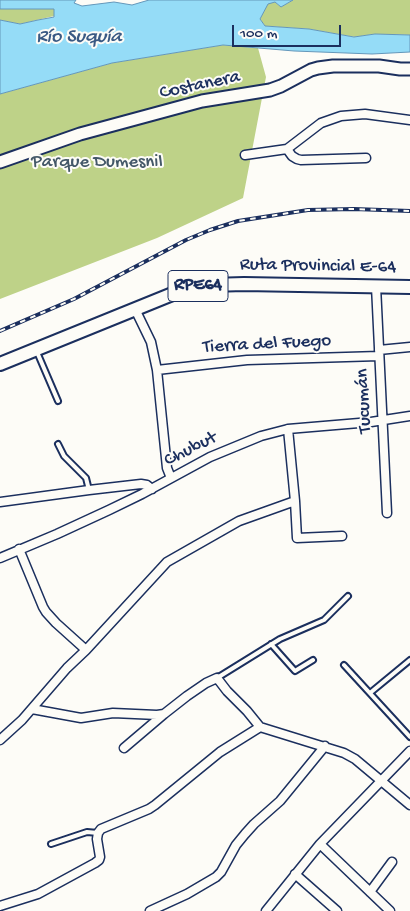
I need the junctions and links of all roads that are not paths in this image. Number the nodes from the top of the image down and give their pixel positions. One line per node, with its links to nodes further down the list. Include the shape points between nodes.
1 (410, 69): 6 (street, Costanera, via 379,66 318,68 270,90 202,101 80,134)
2 (410, 120): 3 (street, via 365,114 341,116 321,123)
3 (287, 149): 4 (street); 5 (street, via 301,160)
4 (245, 155)
5 (366, 158)
6 (0, 162)
7 (376, 286): 8 (main road, Ruta Provincial E-64 / RPE64); 9 (main road, Ruta Provincial E-64 / RPE64, via 211,284 185,289); 12 (street, Tucumán)
8 (410, 287)
9 (135, 309): 11 (main road, Ruta Provincial E-64 / RPE64); 14 (street, via 152,342)
10 (410, 347): 12 (street, Tierra del Fuego)
11 (36, 350): 13 (main road, Ruta Provincial E-64 / RPE64); 15 (lane)
12 (379, 353): 14 (street, Tierra del Fuego, via 247,360); 17 (street, Tucumán)
13 (0, 364)
14 (157, 370): 20 (street, via 167,468)
15 (58, 401)
16 (410, 416): 17 (street, Chubut)
17 (383, 420): 18 (street, Chubut); 25 (street, Tucumán)
18 (288, 429): 20 (street, Chubut, via 235,446); 23 (street)
19 (58, 444): 22 (lane, via 64,456 86,478)
20 (171, 478): 21 (street, Chubut)
21 (152, 489): 22 (street, via 140,484); 27 (street, Chubut)
22 (89, 490): 24 (street)
23 (295, 501): 26 (street, via 297,538); 31 (street, via 239,521 172,559)
24 (0, 502)
25 (387, 514)
26 (342, 536)
27 (19, 549): 28 (street, Chubut); 31 (street, via 46,612)
28 (0, 558)
29 (348, 596): 30 (lane, via 324,620)
30 (271, 644): 32 (lane, via 295,671); 35 (lane)
31 (86, 650): 37 (street)
32 (314, 660)
33 (410, 660): 36 (lane)
34 (344, 665): 36 (lane)
35 (217, 678): 38 (street); 39 (street)
36 (370, 693): 40 (lane)
37 (32, 709): 38 (street, via 81,718 113,713); 41 (street)
38 (164, 714): 43 (street)
39 (260, 727): 42 (street); 47 (street, via 220,752 149,809)
40 (410, 737)
41 (0, 740)
42 (325, 746): 45 (street, via 355,759); 54 (street, via 280,801 245,834 216,877)
43 (124, 748)
44 (410, 751): 45 (street)
45 (381, 781): 46 (street); 49 (street)
46 (410, 805)
47 (98, 833): 48 (lane, via 87,832); 53 (street, via 100,857 95,863 38,894)
48 (51, 844)
49 (320, 844): 51 (street); 52 (street)
50 (392, 862): 52 (street)
51 (295, 874): 55 (street); 56 (street)
52 (370, 892): 57 (street)
53 (0, 906)
54 (150, 911)
55 (266, 911)
56 (337, 911)
57 (390, 911)

